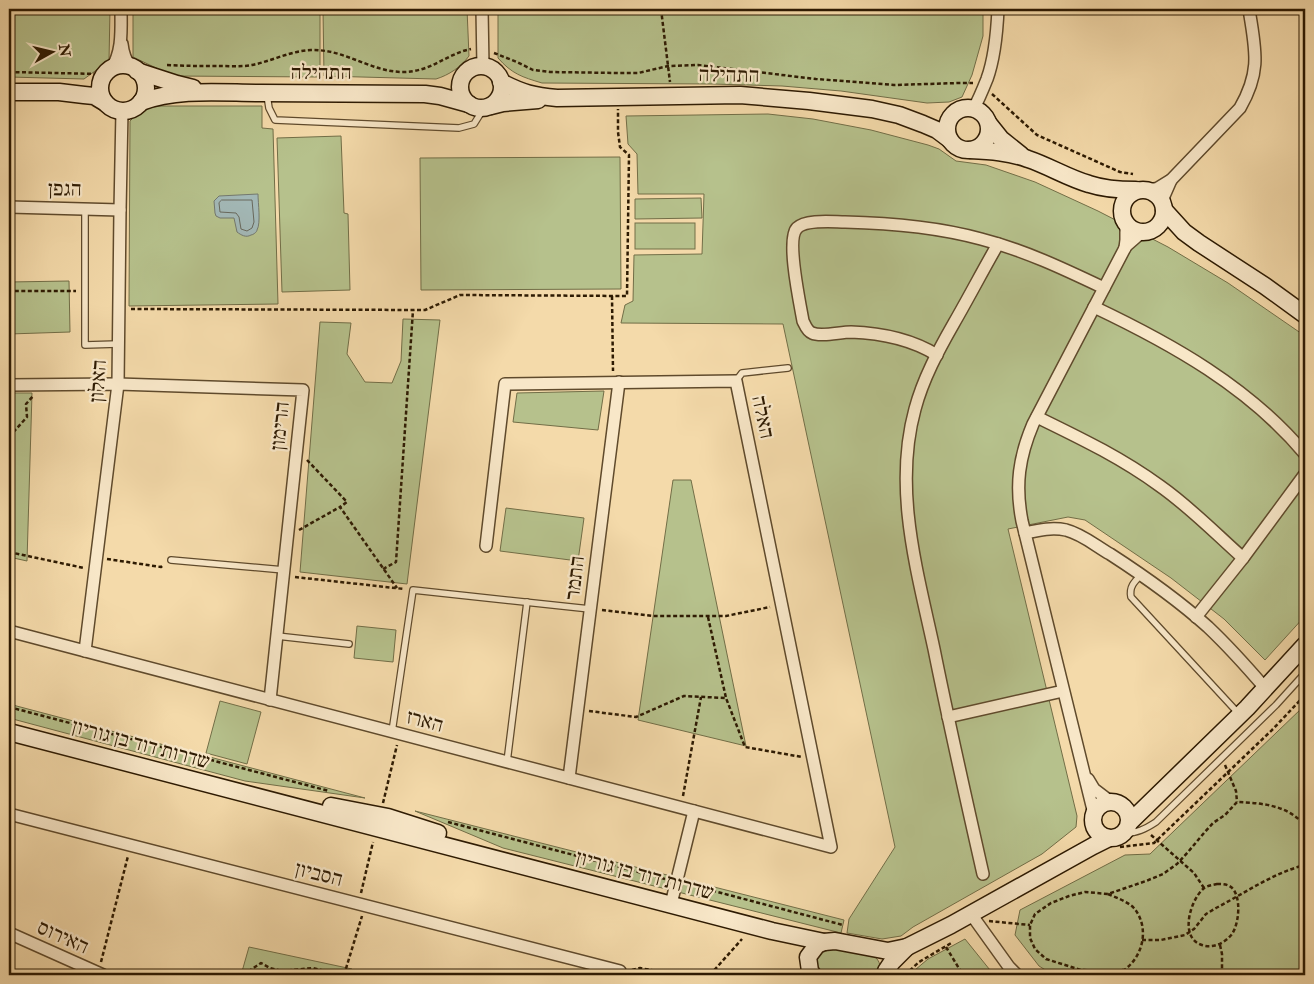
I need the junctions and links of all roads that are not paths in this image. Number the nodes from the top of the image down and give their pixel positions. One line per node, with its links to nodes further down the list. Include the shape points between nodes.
1 (121, 9): 5 (street)
2 (482, 9): 6 (street)
3 (998, 9): 20 (street, via 993,56)
4 (1249, 9): 28 (street, via 1256,62 1247,96 1240,108)
5 (121, 38): 7 (street, via 123,53); 8 (street, via 116,61)
6 (483, 67): 9 (street, via 472,69); 10 (street, via 493,70)
7 (134, 69): 8 (street, via 118,66); 13 (street, התהילה); 18 (street, via 144,82)
8 (108, 71): 12 (street); 17 (street, via 100,88)
9 (462, 79): 15 (street, התהילה, via 442,90); 19 (street, via 464,99)
10 (501, 82): 16 (street, התהילה, via 527,94); 19 (street, via 501,95 497,101)
11 (9, 92): 12 (street)
12 (59, 92): 17 (street, via 94,96)
13 (217, 93): 14 (street, התהילה); 18 (street, התהילה, via 177,94)
14 (267, 93): 15 (street, התהילה); 19 (lane, via 275,120 458,128 474,124)
15 (425, 94): 19 (street, התהילה)
16 (558, 98): 19 (street, התהילה); 23 (street, התהילה, via 740,95 848,105)
17 (104, 102): 21 (street)
18 (141, 102): 21 (street, via 130,110)
19 (482, 106)
20 (974, 108): 22 (street, via 966,107); 24 (street, via 986,117)
21 (122, 111): 34 (street, האלון)
22 (953, 113): 23 (street, התהילה, via 937,118); 25 (street, via 947,124)
23 (899, 115): 25 (street, התהילה, via 930,127)
24 (989, 124): 26 (street, via 988,137 983,144); 27 (street, via 1012,149)
25 (949, 139): 26 (street, via 963,150)
26 (970, 150): 27 (street)
27 (1027, 158): 29 (street)
28 (1171, 180): 30 (street, via 1158,188); 32 (street, via 1164,196)
29 (1090, 184): 30 (street, via 1116,190); 35 (street, via 1104,194)
30 (1140, 185): 32 (street, via 1156,194); 35 (street, via 1122,206)
31 (9, 207): 33 (street, הגפן)
32 (1164, 207): 36 (street, via 1158,226); 37 (street, via 1184,232)
33 (84, 208): 34 (street, הגפן); 43 (lane, via 85,346)
34 (120, 210): 43 (street, האלון)
35 (1124, 218): 36 (street, via 1133,230); 39 (street)
36 (1146, 231): 37 (street, via 1164,232); 39 (street, via 1132,240)
37 (1199, 243): 42 (street)
38 (998, 244): 40 (street, via 1054,264); 44 (street); 44 (street, via 952,232 867,222 823,221 797,228 793,235 792,249 802,321 806,329 820,334 874,334 926,348)
39 (1125, 250): 40 (street)
40 (1104, 288): 41 (street)
41 (1094, 307): 50 (street); 51 (street, via 1170,345 1214,373 1256,404)
42 (1305, 316)
43 (119, 344): 48 (street, האלון)
44 (936, 355): 72 (street, via 919,395 911,426 906,496 914,556)
45 (788, 368): 46 (lane, via 742,373)
46 (736, 381): 47 (street, האלה); 84 (street, האלה)
47 (616, 383): 54 (street, האלה, via 505,384); 60 (street, התמר)
48 (118, 384): 49 (street, הרימון); 57 (street, הרימון, via 303,390); 66 (street, האלון)
49 (9, 385)
50 (1036, 417): 53 (street, via 1019,472 1019,506); 55 (street, via 1142,473 1181,502)
51 (1305, 454)
52 (1305, 474): 55 (street)
53 (1025, 533): 58 (street, via 1055,529 1068,531); 69 (street)
54 (486, 546)
55 (1244, 558): 61 (street)
56 (171, 560): 57 (lane)
57 (284, 572): 63 (street, הרימון)
58 (1141, 575): 61 (street); 71 (lane, via 1130,591 1135,603)
59 (527, 602): 60 (lane); 74 (lane, via 413,590); 75 (lane)
60 (590, 609): 78 (street, התמר)
61 (1196, 617): 68 (street)
62 (9, 631): 66 (street, הארז)
63 (277, 636): 64 (lane); 70 (street, הרימון)
64 (349, 644)
65 (1305, 645): 68 (street)
66 (85, 651): 70 (street, הארז)
67 (1305, 673): 83 (lane, via 1156,822 1145,830)
68 (1265, 688): 71 (street)
69 (1063, 691): 72 (street); 76 (street)
70 (270, 700): 74 (street, הארז)
71 (1239, 715): 77 (street)
72 (948, 717): 86 (street)
73 (9, 732): 87 (street, שדרות דוד בן גוריון, via 262,798 388,817 507,861)
74 (392, 732): 75 (street, הארז)
75 (507, 762): 78 (street, הארז)
76 (1082, 769): 79 (street, via 1094,788); 82 (street)
77 (1176, 775): 79 (street, via 1142,797); 83 (street)
78 (569, 778): 80 (street, הארז)
79 (1114, 803): 82 (street, via 1101,805); 83 (street, via 1126,811)
80 (694, 811): 84 (street, הארז); 87 (street)
81 (9, 814): 95 (street, הסביון)
82 (1093, 817): 83 (street, via 1096,831 1101,836); 85 (street, via 1082,838)
83 (1121, 832): 85 (street)
84 (831, 847)
85 (1054, 867): 88 (street)
86 (983, 874)
87 (672, 904): 89 (street, שדרות דוד בן גוריון)
88 (973, 917): 92 (street); 98 (street)
89 (772, 931): 91 (street, שדרות דוד בן גוריון); 94 (street, שדרות דוד בן גוריון, via 792,943)
90 (9, 932): 97 (street, האירוס)
91 (824, 942): 93 (street, שדרות דוד בן גוריון); 94 (street, via 817,945 808,957)
92 (907, 947): 93 (street, שדרות דוד בן גוריון, via 888,951); 96 (street)
93 (872, 948): 96 (street, via 883,959)
94 (810, 971)
95 (619, 973)
96 (886, 973)
97 (101, 974)
98 (1017, 975)

